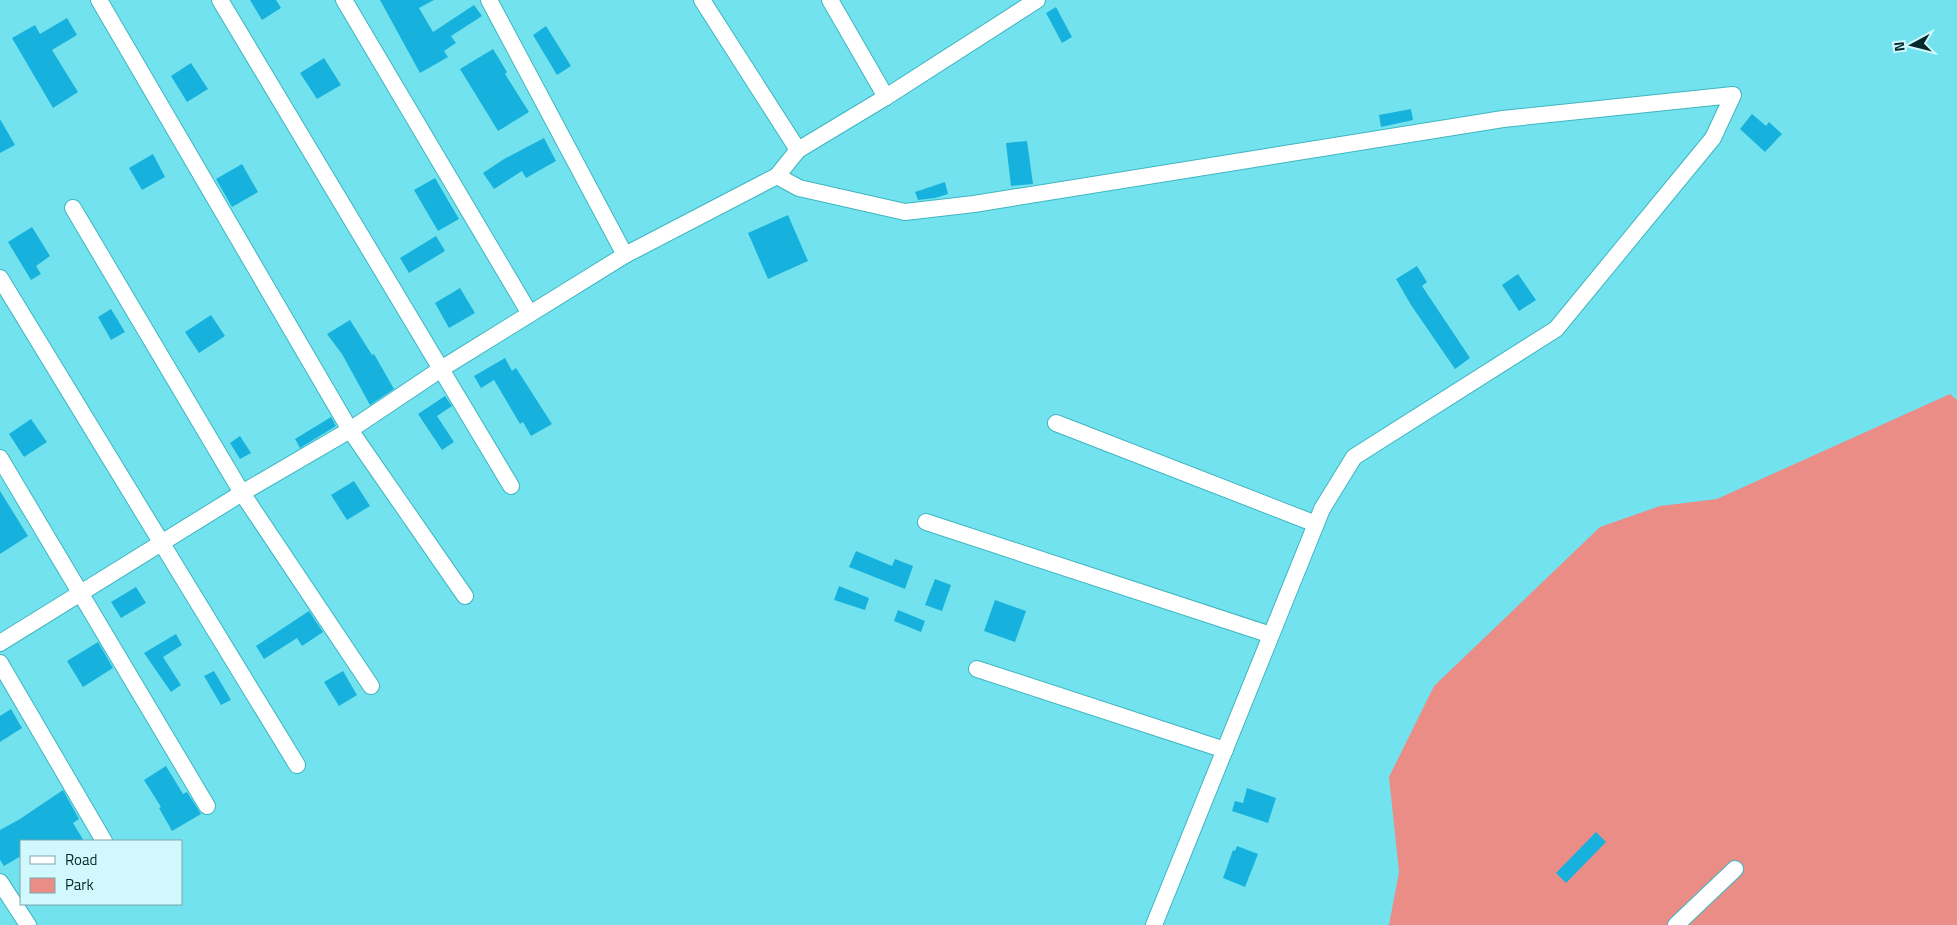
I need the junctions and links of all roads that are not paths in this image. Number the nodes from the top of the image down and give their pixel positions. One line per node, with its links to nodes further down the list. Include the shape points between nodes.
1 (99, 0): 17 (street)
2 (220, 0): 15 (street)
3 (344, 0): 14 (street)
4 (490, 0): 12 (street)
5 (702, 0): 9 (street)
6 (830, 0): 8 (street)
7 (1037, 0): 8 (street)
8 (886, 97): 9 (street)
9 (798, 150): 10 (street)
10 (777, 176): 12 (street); 22 (street, via 799,188 905,212 974,204 1503,119 1733,95 1713,138 1556,329 1354,457)
11 (73, 208): 20 (street)
12 (625, 255): 14 (street)
13 (0, 278): 23 (street)
14 (530, 314): 15 (street)
15 (441, 369): 17 (street); 19 (street)
16 (1056, 423): 22 (street)
17 (350, 430): 20 (street); 25 (street)
18 (0, 458): 24 (street)
19 (512, 486)
20 (242, 493): 23 (street); 30 (street)
21 (926, 522): 26 (street)
22 (1316, 524): 26 (street)
23 (162, 543): 24 (street); 32 (street)
24 (80, 593): 27 (street); 33 (street)
25 (465, 596)
26 (1271, 635): 31 (street)
27 (0, 643)
28 (0, 663): 34 (street)
29 (977, 669): 31 (street)
30 (371, 686)
31 (1225, 750): 39 (street)
32 (297, 765)
33 (207, 806)
34 (103, 840)
35 (1735, 870): 40 (street)
36 (0, 882): 37 (street)
37 (5, 900): 38 (street)
38 (28, 925)
39 (1154, 925)
40 (1676, 925)

